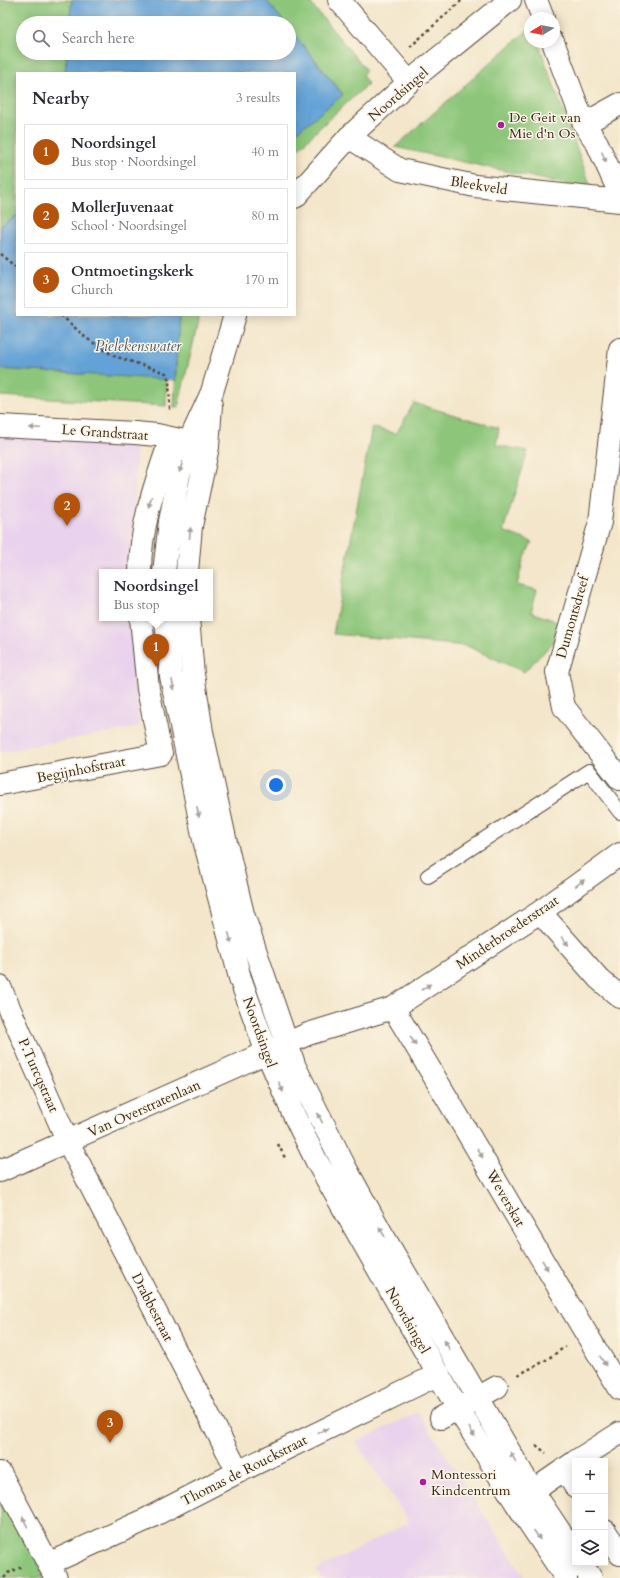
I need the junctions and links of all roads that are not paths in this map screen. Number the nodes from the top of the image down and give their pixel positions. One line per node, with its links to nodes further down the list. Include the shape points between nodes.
1 (339, 0): 6 (street)
2 (510, 0): 6 (street, Noordsingel)
3 (536, 0): 4 (street)
4 (541, 12)
5 (555, 48): 8 (street)
6 (409, 82): 9 (street, Noordsingel)
7 (620, 104): 8 (street)
8 (584, 124): 10 (street, one-way to 10, via 597,143)
9 (349, 137): 11 (street, Noordsingel); 12 (street, Bleekveld, via 400,170 475,186)
10 (620, 194)
11 (296, 196)
12 (620, 201)
13 (235, 316): 17 (street, via 212,392)
14 (620, 349): 16 (street, Dumontsdreef)
15 (0, 426): 17 (street, Le Grandstraat, one-way to 15, via 135,433)
16 (615, 441): 24 (street, Dumontsdreef, via 600,522 557,672 564,707)
17 (189, 442): 18 (street, one-way to 18, via 156,481 147,512); 19 (street, one-way to 19, via 179,475 170,521); 20 (street, one-way to 17, via 191,526)
18 (140, 569)
19 (164, 569)
20 (187, 569)
21 (141, 621): 25 (street, Begijnhofstraat, via 148,688 162,754)
22 (166, 621): 34 (street, Noordsingel, one-way to 34, via 171,676 204,840 240,978)
23 (188, 621): 33 (street, Noordsingel, via 202,732 226,843 243,914)
24 (620, 779)
25 (0, 784)
26 (620, 812): 28 (lane, via 589,771)
27 (620, 854): 29 (street, Minderbroederstraat, one-way to 27)
28 (428, 876)
29 (540, 912): 31 (street, one-way to 31, via 599,979); 32 (street, Minderbroederstraat, one-way to 29)
30 (0, 987): 35 (street, P.Turcqstraat)
31 (620, 997)
32 (393, 1008): 33 (street, Minderbroederstraat, via 308,1034); 39 (street, Weverskat, one-way to 39)
33 (286, 1044): 34 (street, Van Overstratenlaan); 40 (street, Noordsingel, one-way to 33, via 344,1167)
34 (267, 1053): 35 (street, Van Overstratenlaan); 37 (street, Noordsingel, one-way to 37, via 316,1160)
35 (68, 1142): 36 (street, Van Overstratenlaan); 45 (street, Drabbestraat)
36 (0, 1171)
37 (438, 1374): 41 (street, Noordsingel); 45 (street, Thomas de Rouckstraat, one-way to 37)
38 (497, 1387): 40 (street)
39 (620, 1389)
40 (478, 1398): 41 (street); 47 (street, Noordsingel, one-way to 40)
41 (449, 1414): 47 (street, Noordsingel, one-way to 47)
42 (620, 1433): 43 (street)
43 (588, 1458)
44 (572, 1470): 47 (street)
45 (238, 1472): 52 (street, Thomas de Rouckstraat)
46 (0, 1473): 52 (street, one-way to 46)
47 (524, 1497): 49 (street, Noordsingel); 53 (street, Noordsingel, one-way to 53)
48 (608, 1536): 50 (street)
49 (572, 1551)
50 (620, 1554)
51 (583, 1566): 54 (street)
52 (52, 1571)
53 (566, 1578)
54 (591, 1578)

